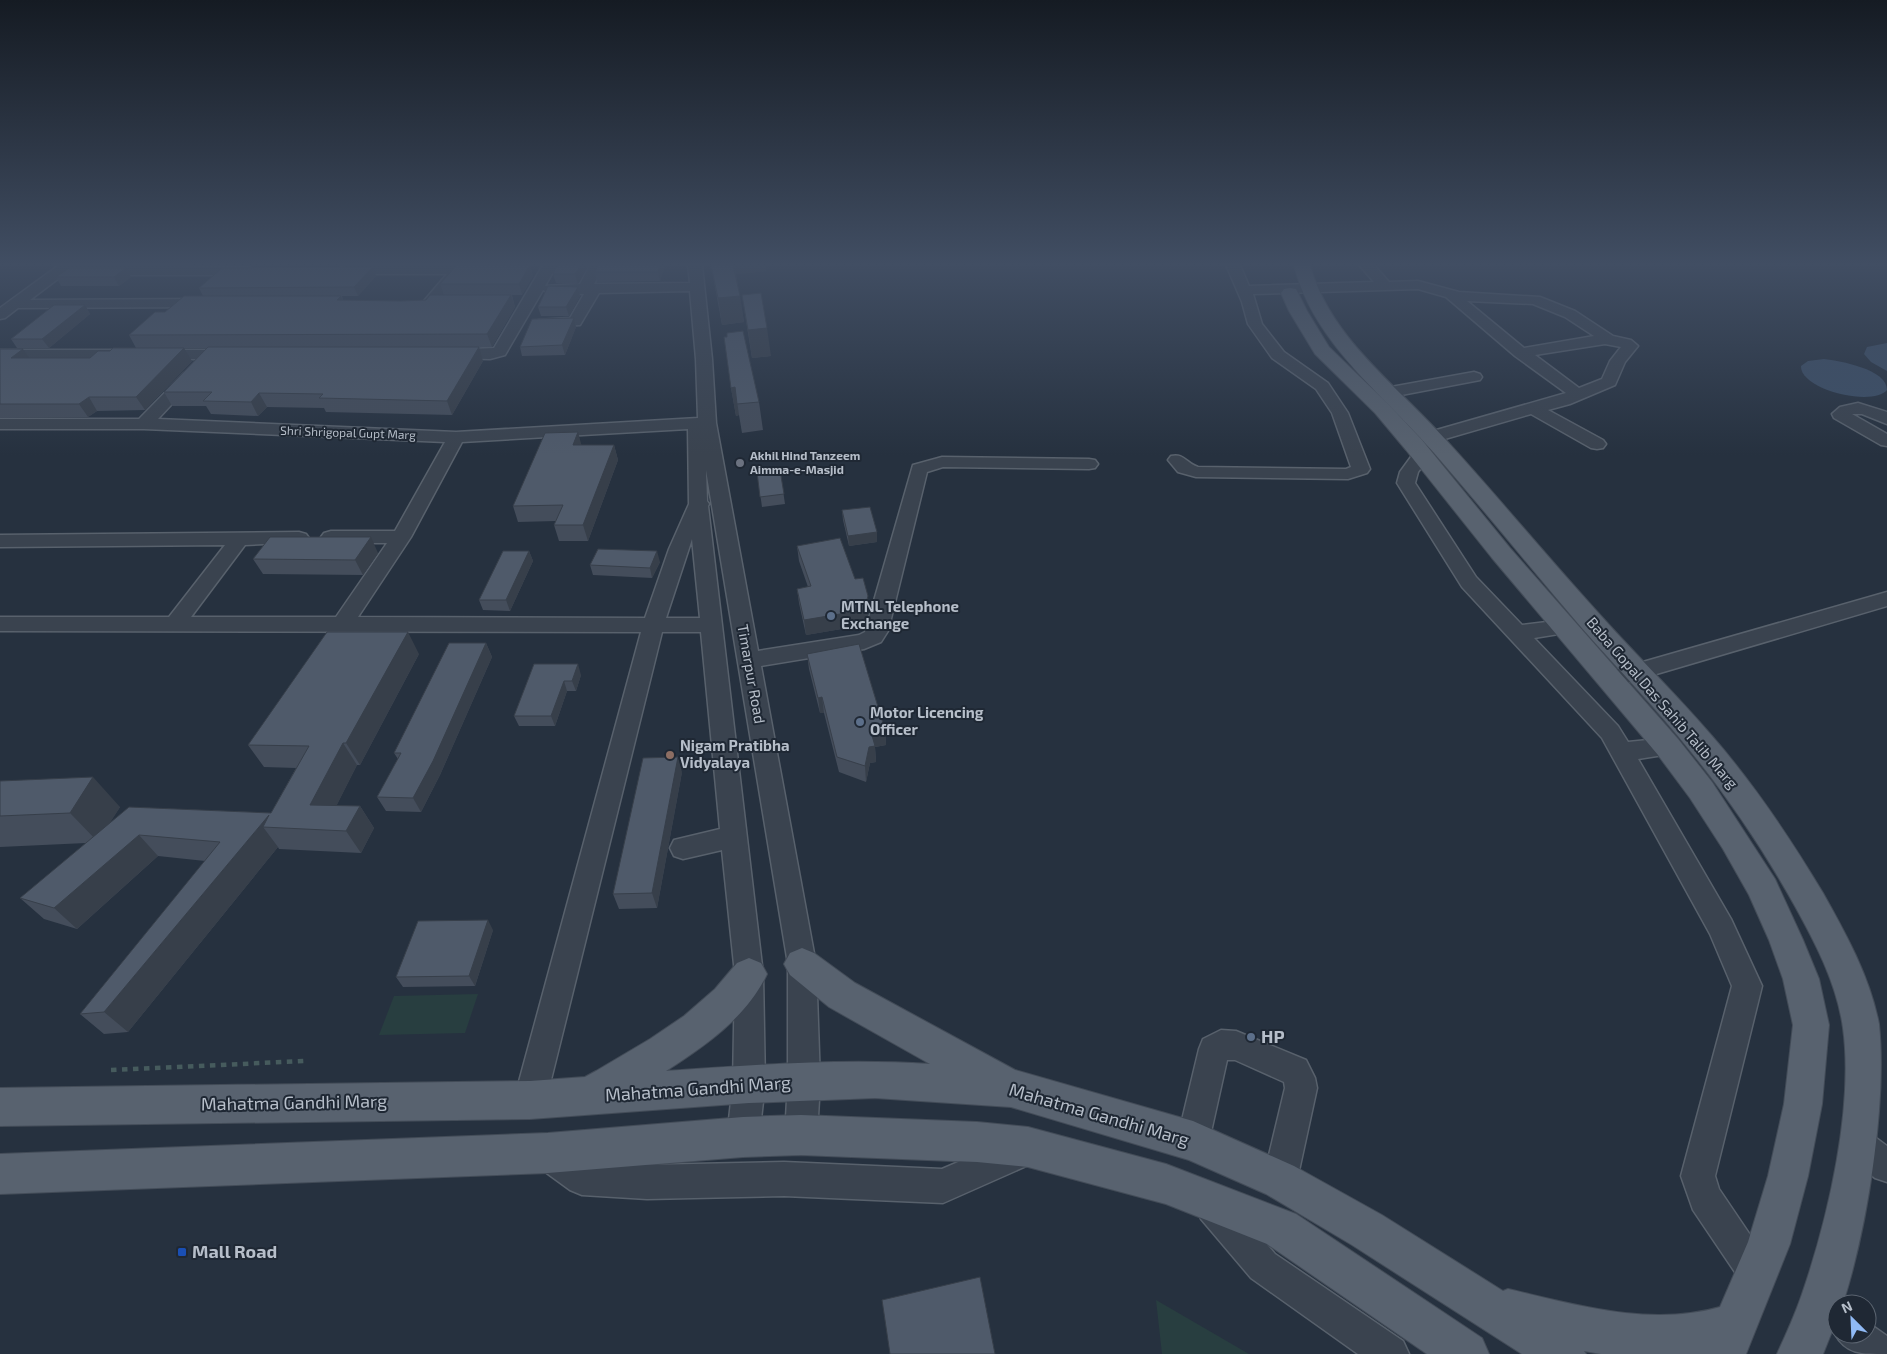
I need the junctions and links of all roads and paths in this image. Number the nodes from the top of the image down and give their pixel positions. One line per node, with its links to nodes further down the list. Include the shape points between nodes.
1 (513, 328): 13 (street, via 496,354)
2 (692, 328): 19 (street, Timarpur Road)
3 (1258, 328): 26 (street, via 1278,354 1322,386 1340,413 1361,469 1348,474 1196,472 1184,468)
4 (1309, 328): 25 (main road, Baba Gopal Das Sahib Talib Marg, via 1322,350 1382,409)
5 (1333, 328): 15 (main road, Baba Gopal Das Sahib Talib Marg)
6 (1491, 328): 9 (street)
7 (1593, 328): 8 (street)
8 (1605, 339): 9 (street); 16 (street, via 1630,346 1618,361 1609,382)
9 (1520, 353): 16 (street)
10 (0, 355): 11 (street)
11 (209, 355): 12 (street); 21 (street)
12 (248, 355)
13 (432, 355)
14 (1474, 377): 15 (street)
15 (1391, 392): 25 (main road, Baba Gopal Das Sahib Talib Marg)
16 (1577, 394): 17 (street)
17 (1534, 409): 24 (street); 25 (street)
18 (1887, 419): 23 (street, via 1861,408 1840,414)
19 (701, 423): 22 (street, Shri Shrigopal Gupt Marg); 28 (street, Timarpur Road)
20 (0, 424): 21 (street, Shri Shrigopal Gupt Marg)
21 (144, 424): 22 (street, Shri Shrigopal Gupt Marg)
22 (456, 437): 29 (street)
23 (1887, 442)
24 (1597, 444)
25 (1427, 446): 38 (main road, Baba Gopal Das Sahib Talib Marg); 39 (street, via 1409,472 1406,483 1469,582); 41 (main road, Baba Gopal Das Sahib Talib Marg, via 1535,558)
26 (1177, 460)
27 (1089, 464): 40 (street, via 942,462 919,469 873,637 864,642)
28 (710, 503): 36 (street, Timarpur Road); 37 (street, via 674,556); 40 (street, Timarpur Road)
29 (401, 537): 30 (street); 35 (street)
30 (240, 538): 31 (street); 34 (street)
31 (0, 541)
32 (1887, 599): 41 (street)
33 (0, 624): 34 (street)
34 (174, 625): 35 (street)
35 (342, 625): 37 (street)
36 (711, 625): 37 (street); 44 (street, Timarpur Road)
37 (653, 626): 54 (street)
38 (1563, 627): 39 (street); 41 (main road, Baba Gopal Das Sahib Talib Marg)
39 (1517, 633): 43 (street, via 1610,732)
40 (748, 660): 46 (street, Timarpur Road)
41 (1623, 676): 42 (main road, Baba Gopal Das Sahib Talib Marg); 59 (main road, Baba Gopal Das Sahib Talib Marg, via 1701,743 1773,840 1836,948 1852,990 1863,1044 1863,1090)
42 (1668, 747): 43 (street); 66 (main road, Baba Gopal Das Sahib Talib Marg, via 1701,790 1763,889 1801,979 1810,1025 1803,1104 1788,1176)
43 (1621, 752): 66 (street, via 1721,928 1747,986 1698,1176 1705,1198)
44 (734, 837): 45 (street); 47 (street, Timarpur Road)
45 (682, 848)
46 (802, 964): 50 (street, Timarpur Road); 52 (main road, via 842,996)
47 (749, 974): 51 (street, Timarpur Road); 53 (main road, via 729,1000 696,1029)
48 (305, 1061): 49 (path)
49 (111, 1070)
50 (804, 1082): 51 (main road, Mahatma Gandhi Marg); 52 (main road, Mahatma Gandhi Marg, via 875,1079); 56 (street, Timarpur Road)
51 (749, 1084): 53 (main road, Mahatma Gandhi Marg); 57 (street, Timarpur Road)
52 (1010, 1088): 58 (main road, Mahatma Gandhi Marg)
53 (586, 1097): 54 (main road, Mahatma Gandhi Marg)
54 (530, 1100): 55 (main road, Mahatma Gandhi Marg)
55 (0, 1107)
56 (801, 1135): 57 (main road); 60 (main road)
57 (743, 1137): 61 (main road)
58 (1193, 1141): 64 (main road, Mahatma Gandhi Marg); 64 (street, via 1214,1050 1220,1045 1236,1046 1295,1071 1301,1088)
59 (1857, 1143): 62 (street); 67 (main road, Baba Gopal Das Sahib Talib Marg)
60 (1028, 1147): 61 (street, via 943,1186 784,1180 647,1182 582,1178); 65 (main road, via 1166,1184)
61 (548, 1153): 63 (main road)
62 (1887, 1166)
63 (0, 1174)
64 (1280, 1180): 68 (main road, Mahatma Gandhi Marg)
65 (1208, 1201): 72 (street, via 1263,1266); 73 (main road, via 1281,1229)
66 (1757, 1275): 70 (main road, Baba Gopal Das Sahib Talib Marg)
67 (1827, 1294)
68 (1492, 1307): 70 (main road, via 1626,1338 1663,1340 1718,1332); 74 (main road, Mahatma Gandhi Marg)
69 (1827, 1316): 75 (main road, Baba Gopal Das Sahib Talib Marg)
70 (1730, 1339)
71 (1867, 1344): 76 (street)
72 (1390, 1354)
73 (1466, 1354)
74 (1562, 1354)
75 (1800, 1354)
76 (1881, 1354)

